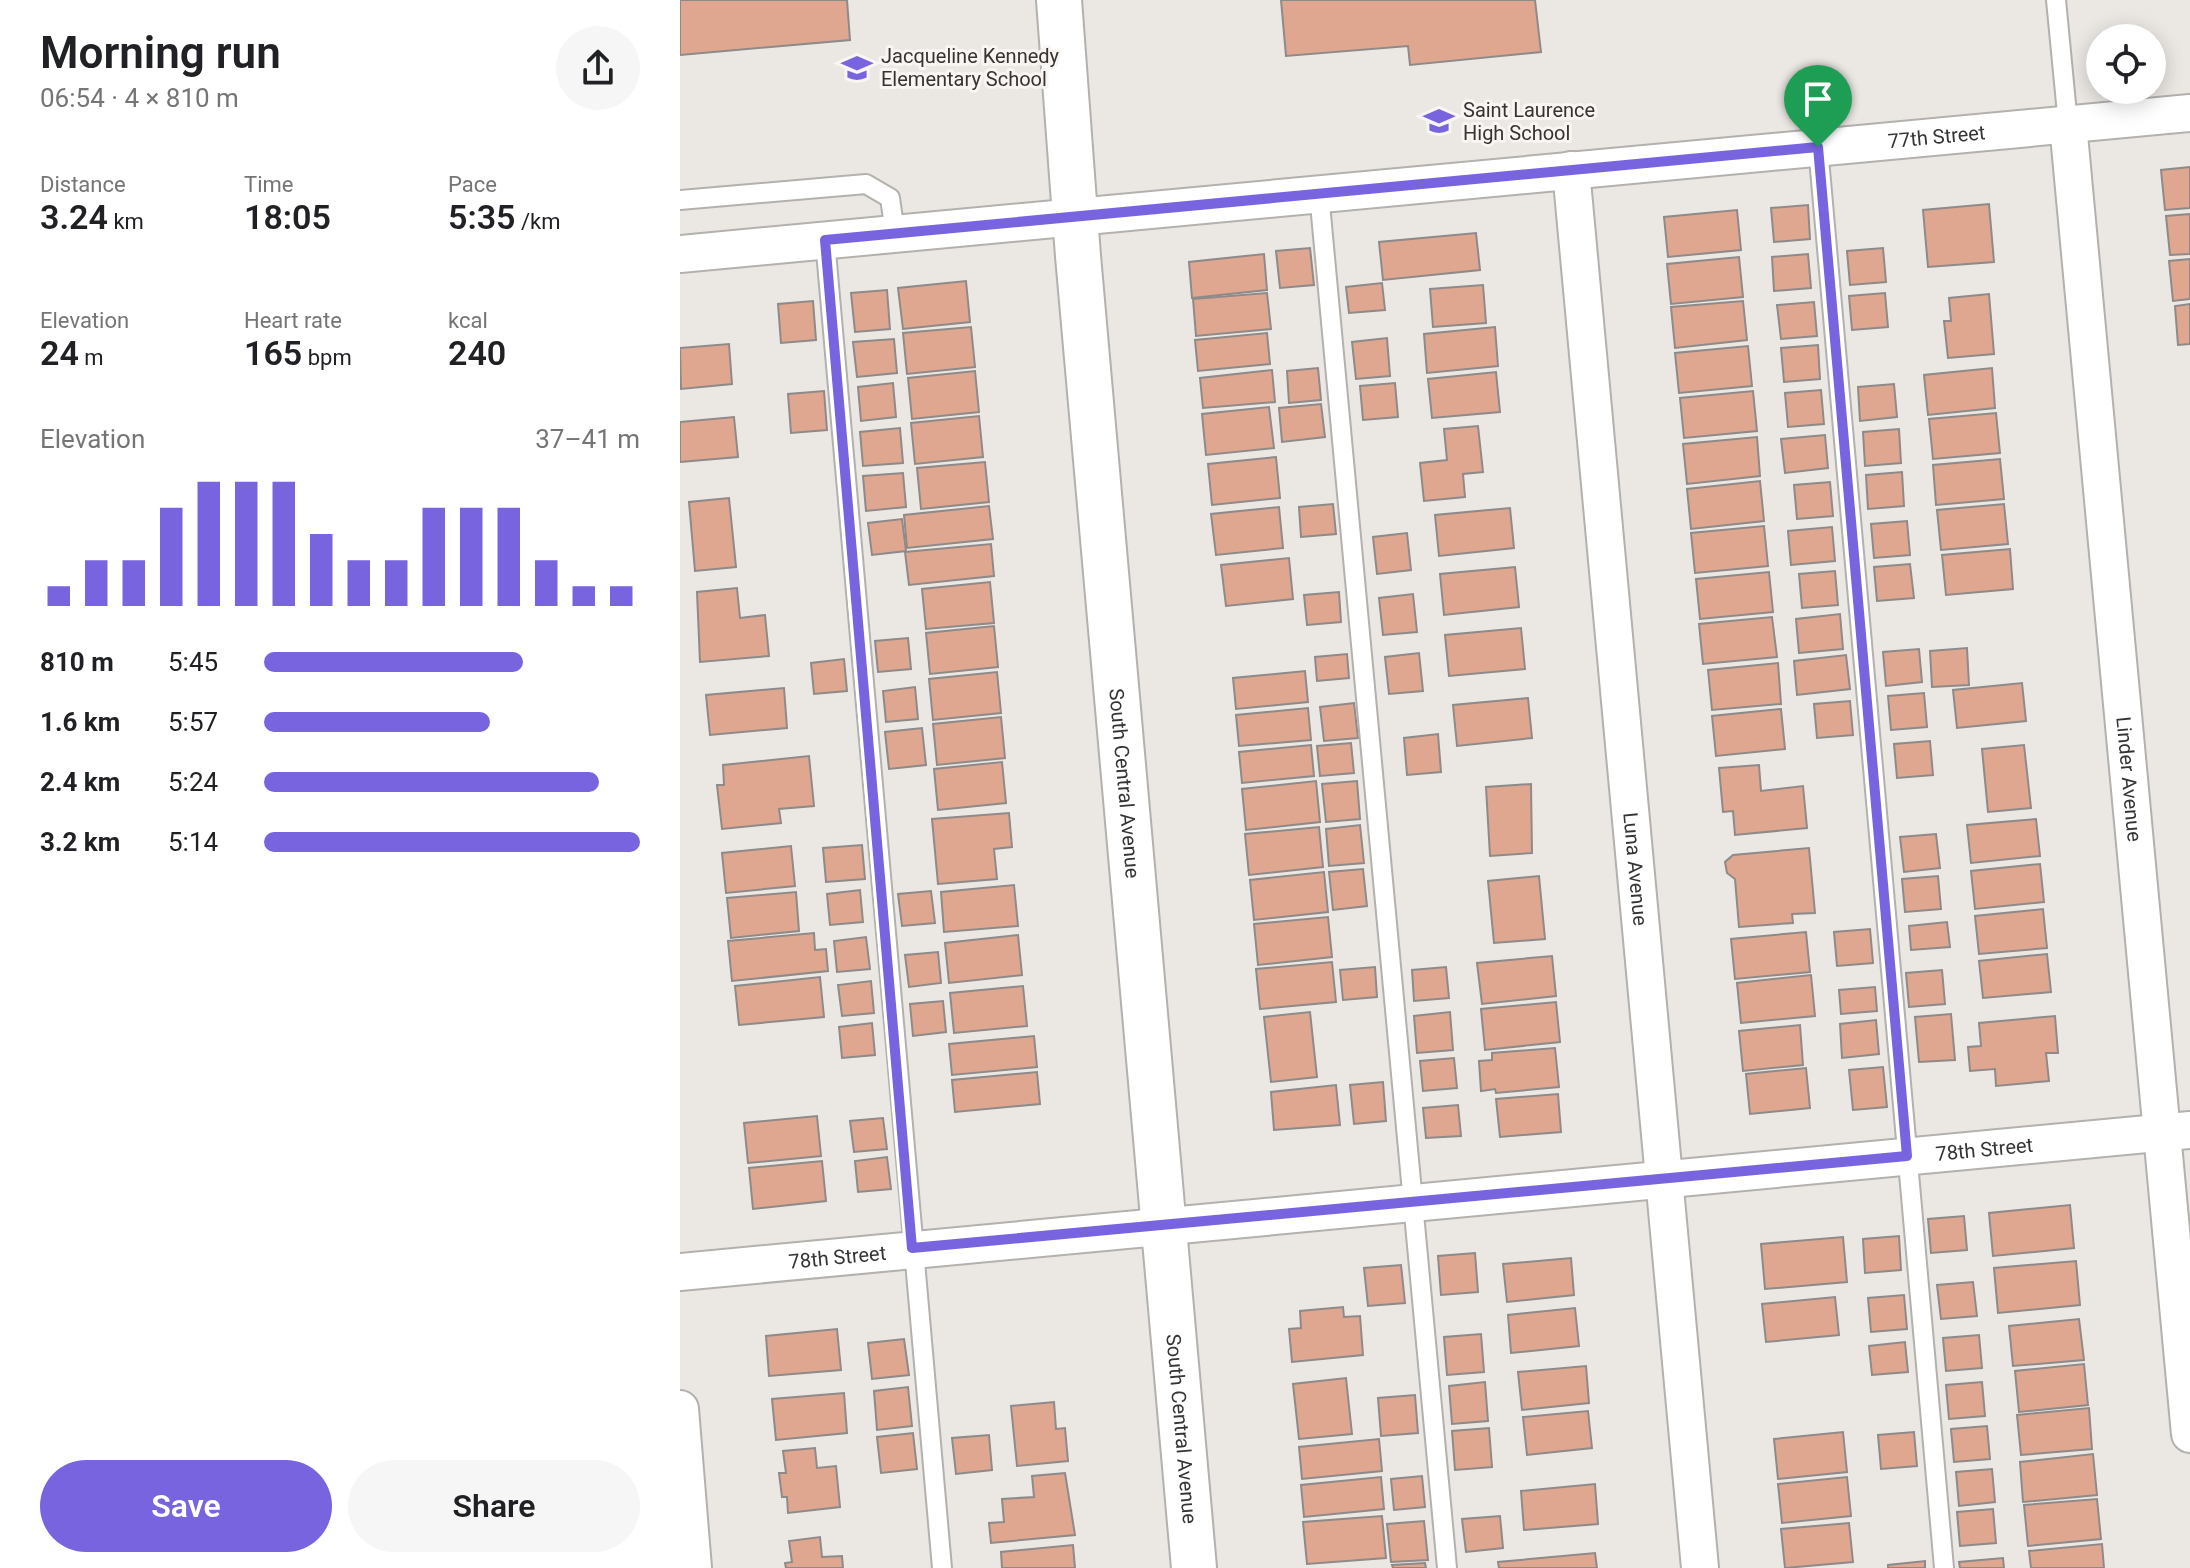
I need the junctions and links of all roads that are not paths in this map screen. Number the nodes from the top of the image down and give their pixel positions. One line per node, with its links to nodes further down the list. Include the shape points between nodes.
1 (1059, 0): 9 (street, South Central Avenue)
2 (2056, 0): 4 (lane)
3 (2190, 113): 4 (street, 77th Street)
4 (2068, 124): 5 (street, 77th Street); 13 (street, Linder Avenue)
5 (1818, 147): 6 (street, 77th Street); 14 (lane)
6 (1571, 170): 7 (street, 77th Street); 15 (street, Luna Avenue)
7 (1319, 193): 9 (street, 77th Street); 16 (lane)
8 (680, 200): 10 (lane, via 866,184 890,198)
9 (1075, 216): 10 (street, 77th Street); 17 (street, South Central Avenue)
10 (895, 233): 11 (street, 77th Street)
11 (825, 240): 12 (street, 77th Street); 18 (lane)
12 (680, 254)
13 (2176, 1131): 14 (street, 78th Street); 21 (street, Linder Avenue)
14 (1907, 1156): 15 (street, 78th Street); 27 (lane)
15 (1664, 1179): 16 (street, 78th Street); 26 (street, Luna Avenue)
16 (1412, 1203): 17 (street, 78th Street); 25 (lane)
17 (1165, 1224): 18 (street, 78th Street); 24 (street, South Central Avenue)
18 (912, 1248): 19 (street, 78th Street); 23 (lane)
19 (680, 1272)
20 (680, 1409): 22 (street)
21 (2190, 1434)
22 (693, 1568)
23 (942, 1568)
24 (1194, 1568)
25 (1447, 1568)
26 (1700, 1568)
27 (1944, 1568)

